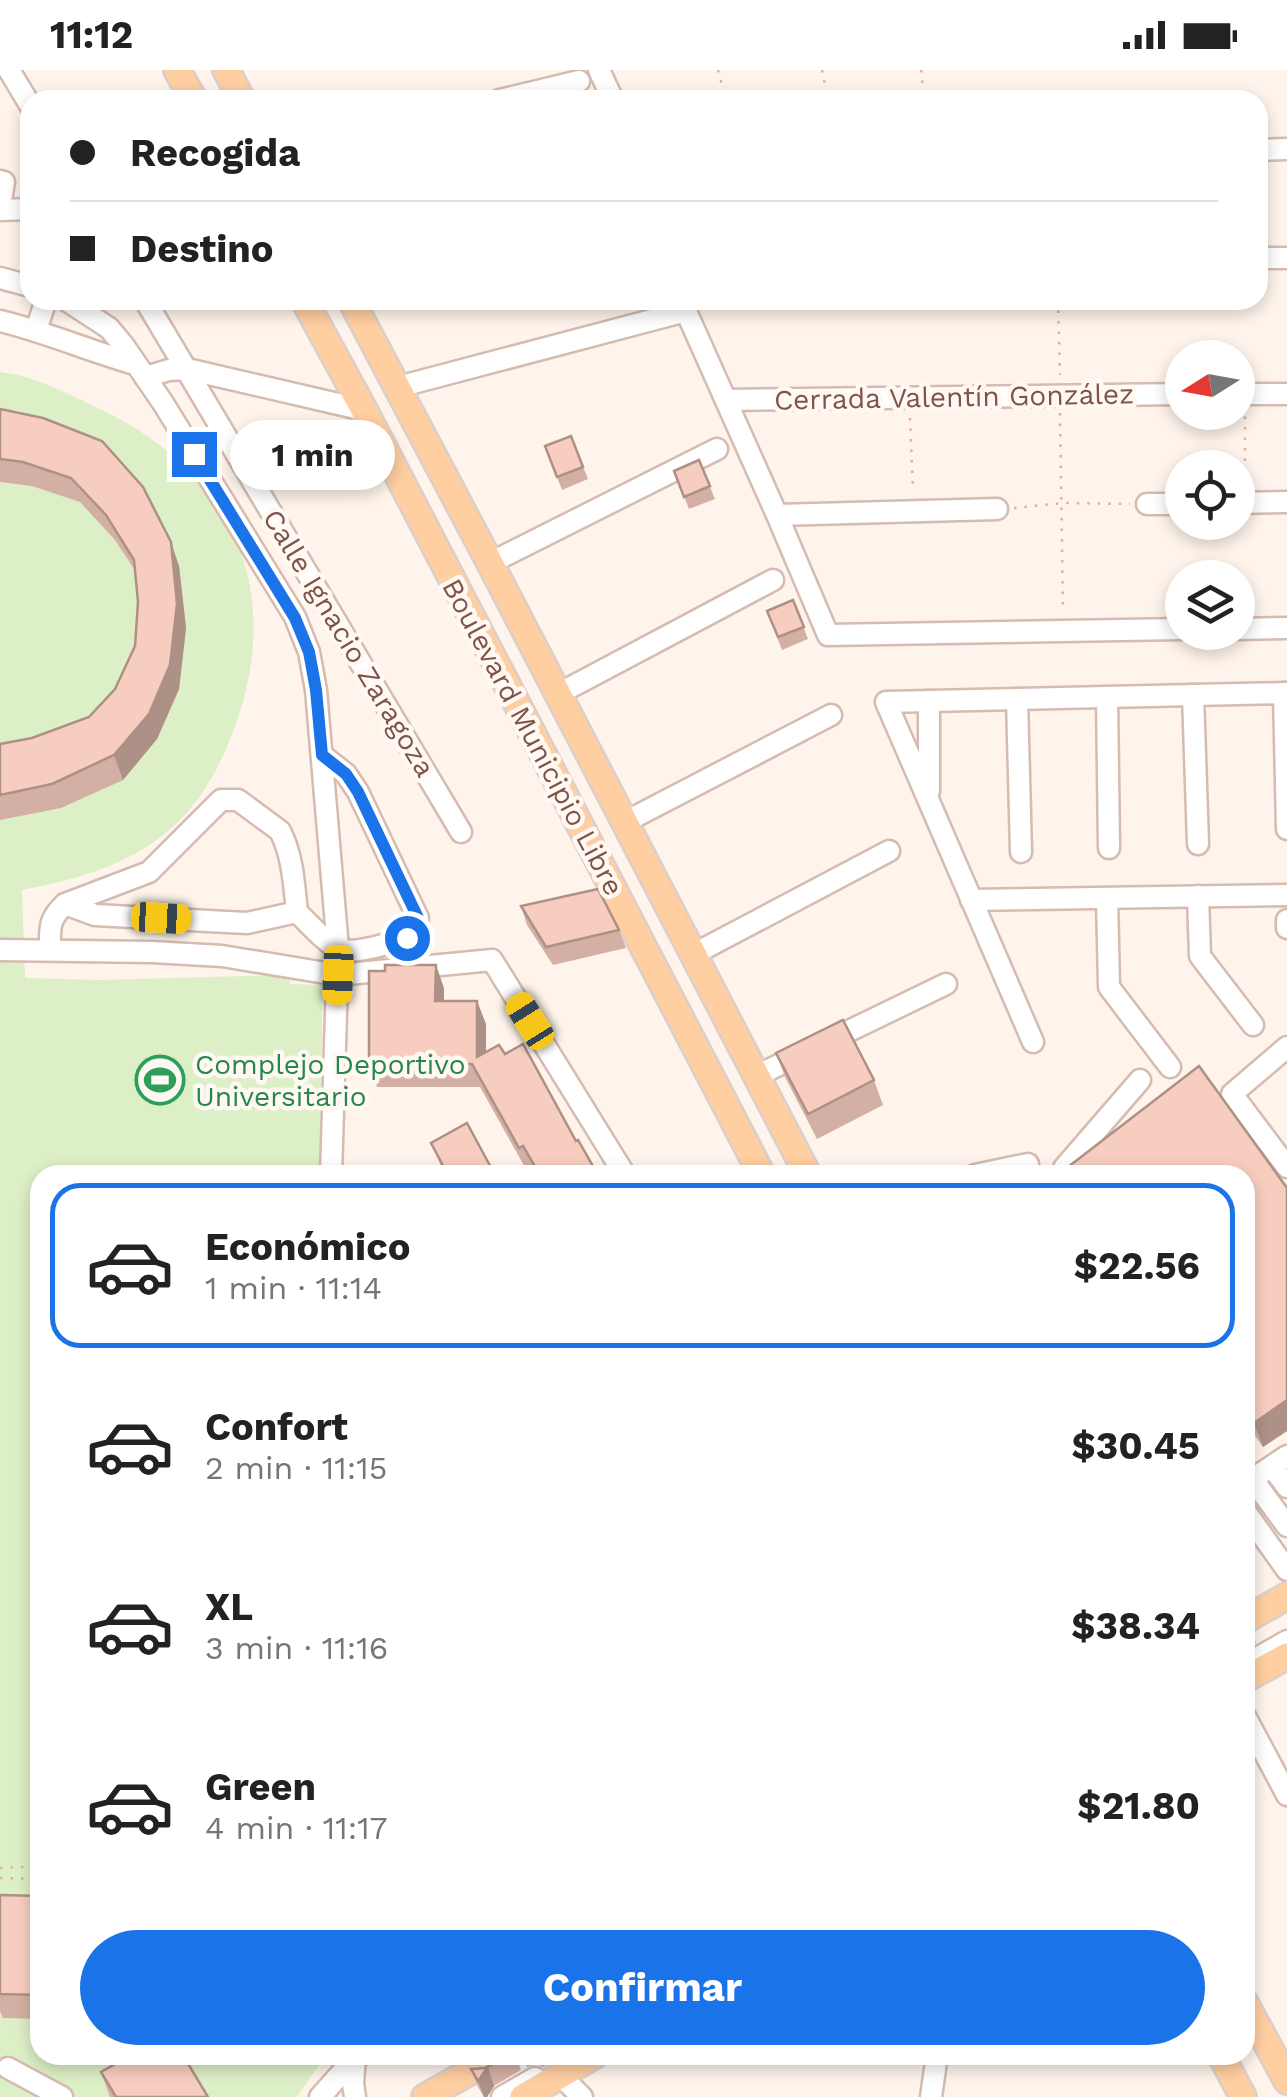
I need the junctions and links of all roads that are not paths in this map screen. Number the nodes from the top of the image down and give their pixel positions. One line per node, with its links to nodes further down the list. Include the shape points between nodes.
1 (580, 83): 2 (street)
2 (547, 90)
3 (1, 176): 4 (street)
4 (0, 208)
5 (43, 310): 13 (street)
6 (82, 310): 15 (street, via 109,328)
7 (152, 310): 14 (street, Calle Ignacio Zaragoza)
8 (309, 310): 21 (main road, Boulevard Municipio Libre)
9 (356, 310): 16 (main road, Boulevard Municipio Libre)
10 (667, 310): 16 (street)
11 (686, 310): 20 (street)
12 (0, 321): 13 (street)
13 (36, 330): 15 (street)
14 (187, 369): 15 (street); 21 (street); 45 (street, Calle Ignacio Zaragoza)
15 (140, 370): 41 (street, via 295,618 309,652)
16 (398, 387): 29 (main road, Boulevard Municipio Libre)
17 (1165, 394): 20 (street, Cerrada Valentín González)
18 (1255, 394): 19 (street)
19 (1287, 394)
20 (726, 400): 28 (street)
21 (364, 410): 73 (main road, Boulevard Municipio Libre)
22 (717, 449): 29 (street)
23 (1287, 502): 24 (street)
24 (1255, 503)
25 (1147, 504): 26 (street)
26 (1165, 504)
27 (997, 510): 28 (street)
28 (777, 515): 33 (street, via 828,635)
29 (490, 562): 35 (main road, Boulevard Municipio Libre)
30 (773, 580): 35 (street)
31 (1255, 628): 32 (street)
32 (1287, 628)
33 (1165, 630)
34 (1286, 693): 36 (street); 44 (street)
35 (558, 694): 43 (main road, Boulevard Municipio Libre)
36 (1193, 696): 37 (street); 46 (street)
37 (1107, 697): 38 (street); 47 (street)
38 (1017, 699): 39 (street); 49 (street)
39 (929, 701): 42 (street); 42 (street, via 886,702)
40 (831, 715): 43 (street)
41 (322, 755): 58 (street); 58 (street, via 358,792 418,918 407,938)
42 (930, 803): 53 (street)
43 (625, 822): 61 (main road, Boulevard Municipio Libre)
44 (1287, 829)
45 (461, 832)
46 (1198, 844)
47 (1109, 848)
48 (889, 851): 61 (street)
49 (1021, 852)
50 (1287, 895): 51 (street)
51 (1198, 896): 52 (street); 64 (street, via 1200,956)
52 (1107, 898): 53 (street); 67 (street, via 1109,987)
53 (972, 900): 65 (street)
54 (65, 904): 55 (street, via 95,914 248,923); 55 (street, via 149,872 220,800 238,800 280,831); 60 (street, via 53,915)
55 (297, 912): 58 (street)
56 (1287, 920): 57 (street)
57 (1287, 928)
58 (338, 949): 62 (street)
59 (0, 950): 60 (street)
60 (50, 950): 62 (street, via 222,956)
61 (694, 954): 68 (main road, Boulevard Municipio Libre)
62 (338, 975): 71 (street); 72 (street, via 492,960)
63 (946, 984): 68 (street)
64 (1253, 1025)
65 (1033, 1042)
66 (1287, 1047): 77 (street, via 1232,1094)
67 (1170, 1067)
68 (756, 1076): 74 (main road, Boulevard Municipio Libre)
69 (1140, 1080): 76 (street)
70 (1028, 1164): 75 (street)
71 (331, 1165)
72 (618, 1165)
73 (757, 1165)
74 (803, 1165)
75 (1023, 1165)
76 (1067, 1165)
77 (1287, 1168)
78 (1280, 1462): 79 (street); 81 (street)
79 (1255, 1474)
80 (1255, 1487): 83 (street)
81 (1287, 1487)
82 (1255, 1526): 84 (street)
83 (1287, 1526)
84 (1287, 1570)
85 (1287, 1596): 87 (main road)
86 (1287, 1606): 88 (street)
87 (1255, 1614)
88 (1255, 1624)
89 (1287, 1641): 91 (street)
90 (1287, 1656): 92 (main road)
91 (1255, 1659)
92 (1255, 1674)
93 (1255, 1735): 94 (street)
94 (1287, 1795)
95 (1255, 2022): 104 (main road)
96 (349, 2065): 106 (street)
97 (355, 2065): 107 (street)
98 (482, 2065): 108 (main road)
99 (502, 2065): 109 (street)
100 (568, 2065): 110 (street); 111 (main road); 112 (street)
101 (936, 2065): 113 (street)
102 (1226, 2065): 114 (main road)
103 (8, 2068): 105 (street)
104 (1287, 2081)
105 (62, 2097)
106 (320, 2097)
107 (355, 2097)
108 (425, 2097)
109 (445, 2097)
110 (502, 2097)
111 (523, 2097)
112 (582, 2097)
113 (931, 2097)
114 (1243, 2097)

